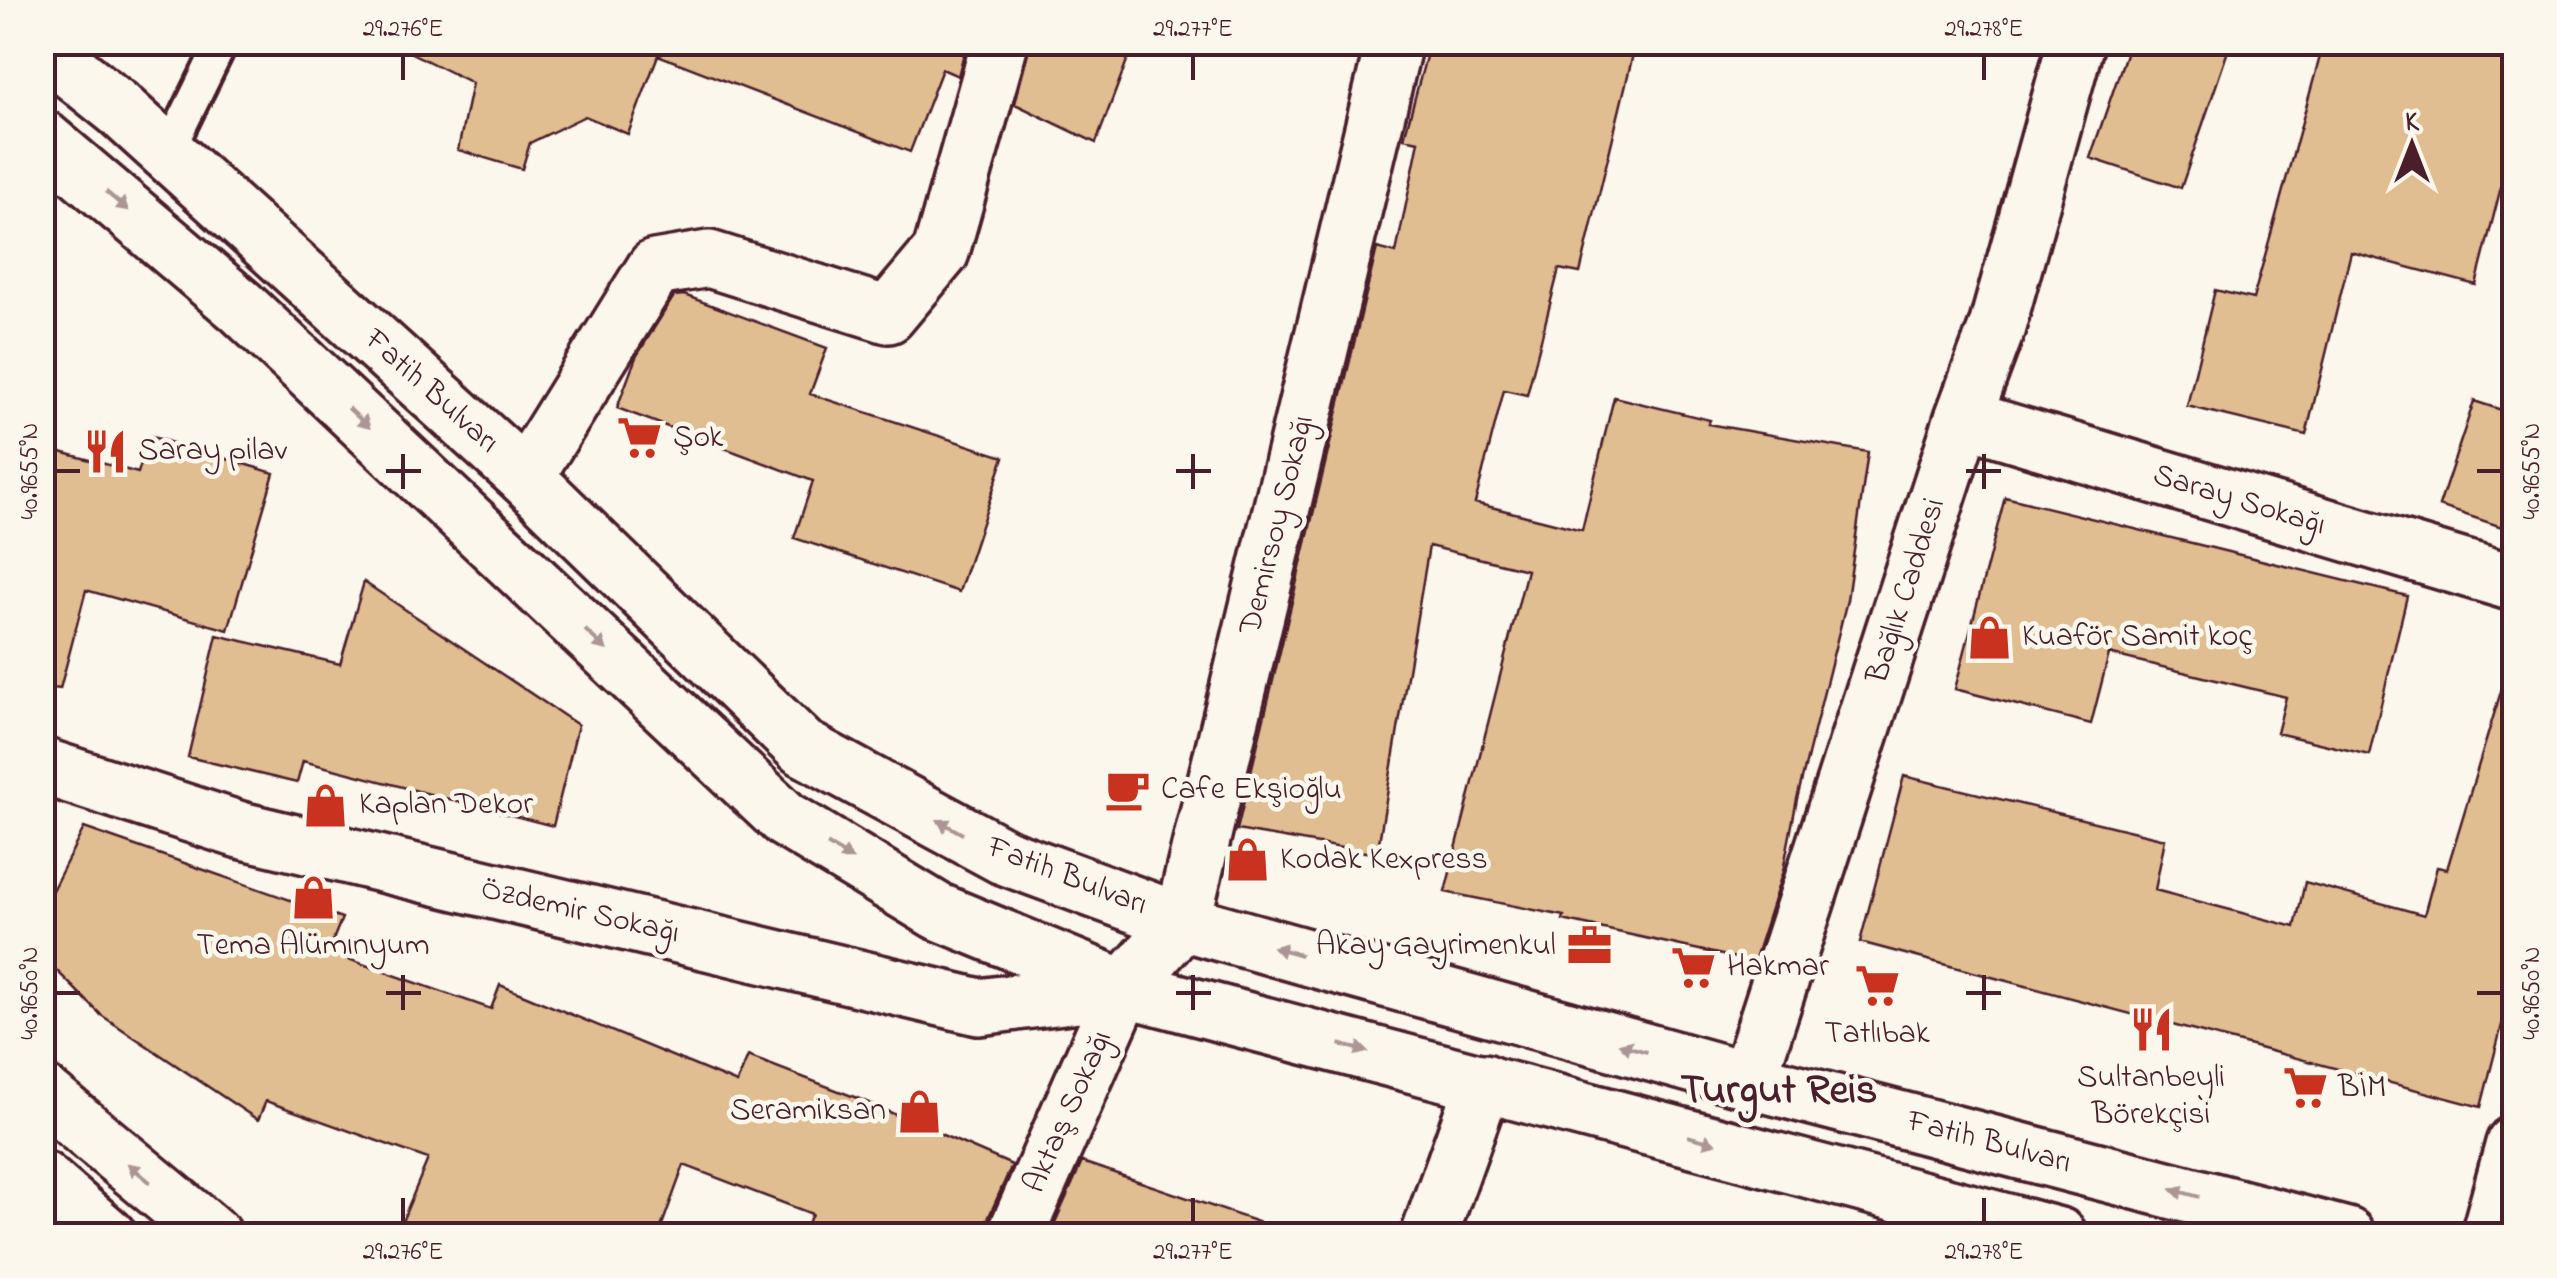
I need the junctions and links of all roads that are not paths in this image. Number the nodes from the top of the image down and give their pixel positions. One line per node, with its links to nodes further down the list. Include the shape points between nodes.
1 (222, 42): 7 (lane)
2 (1000, 42): 9 (street, via 942,252 888,315 709,259 655,268)
3 (1394, 42): 12 (street, Demirsoy Sokağı)
4 (2076, 42): 8 (street, Bağlık Caddesi, via 1997,326)
5 (42, 47): 7 (street, Fatih Bulvarı)
6 (42, 138): 13 (street, Fatih Bulvarı, one-way to 13, via 241,307 785,819 937,912)
7 (168, 152): 9 (street, Fatih Bulvarı)
8 (1963, 418): 10 (street, Saray Sokağı); 14 (street, Bağlık Caddesi)
9 (525, 477): 12 (street, Fatih Bulvarı, one-way to 9, via 1003,856 802,747)
10 (2514, 583)
11 (42, 766): 13 (street, Özdemir Sokağı, via 240,830 979,1007)
12 (1182, 922): 13 (street, Demirsoy Sokağı); 14 (street, Fatih Bulvarı, one-way to 12)
13 (1124, 988): 15 (street, Fatih Bulvarı, one-way to 15); 22 (street, Aktaş Sokağı)
14 (1748, 1080): 25 (street, Fatih Bulvarı, one-way to 14)
15 (1484, 1082): 19 (street, Fatih Bulvarı, one-way to 19); 23 (street)
16 (42, 1094): 21 (street, one-way to 16)
17 (2514, 1144): 26 (street)
18 (42, 1179): 20 (street)
19 (1970, 1224): 24 (street, Fatih Bulvarı)
20 (108, 1236)
21 (214, 1236)
22 (1015, 1236)
23 (1428, 1236)
24 (2058, 1236)
25 (2347, 1236)
26 (2490, 1236)

